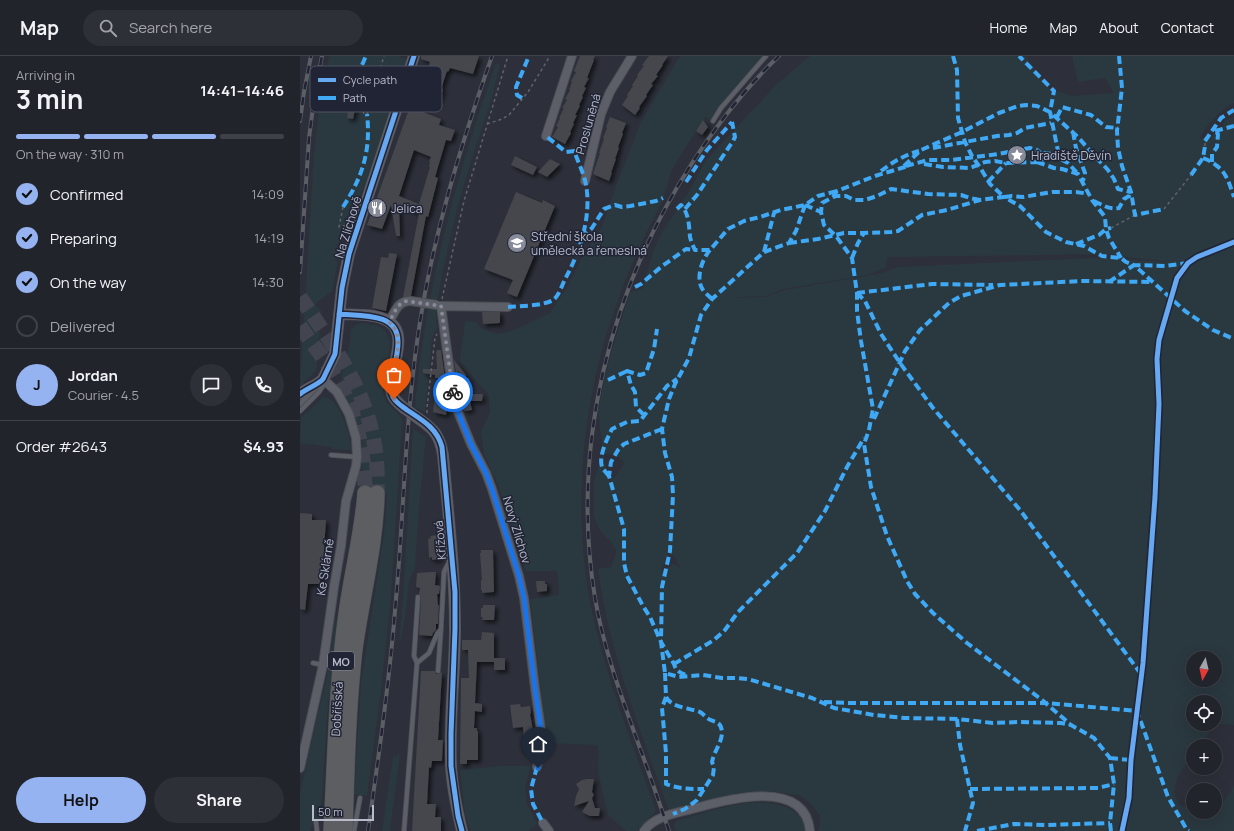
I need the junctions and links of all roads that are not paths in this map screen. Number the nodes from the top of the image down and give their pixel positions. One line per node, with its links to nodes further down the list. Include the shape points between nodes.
1 (414, 56): 5 (street, Na Zlíchově)
2 (572, 56): 8 (street)
3 (632, 56): 9 (street, Prosluněná, via 610,92 601,114)
4 (766, 56): 7 (lane, via 721,108)
5 (411, 66)
6 (396, 112): 12 (street, Na Zlíchově, via 350,250)
7 (713, 121)
8 (546, 136)
9 (585, 181)
10 (439, 306): 11 (street); 13 (street, bridge, via 404,301 400,303); 28 (street, Nový Zlíchov, via 454,402 492,489 524,598 541,730)
11 (508, 307)
12 (340, 314): 13 (street, via 372,317); 14 (street, Na Zlíchově, via 334,354)
13 (389, 322): 20 (street, Křížová, bridge, via 395,328 398,342 391,390 394,399 434,430 442,447)
14 (323, 380): 15 (street); 16 (lane); 17 (lane, via 319,392); 19 (street, Ke Sklárně, via 337,392 349,414 356,438)
15 (300, 394)
16 (300, 404)
17 (300, 410)
18 (331, 455): 19 (lane)
19 (357, 457): 25 (street, Ke Sklárně, via 346,501)
20 (452, 562): 22 (lane, via 444,572); 37 (street, Křížová, via 455,629 451,766)
21 (418, 597): 24 (lane, via 414,656)
22 (441, 629): 24 (lane, via 429,653); 26 (lane)
23 (313, 663): 25 (lane)
24 (418, 663): 36 (lane)
25 (324, 666): 27 (street, Ke Sklárně)
26 (438, 671)
27 (300, 768)
28 (538, 768)
29 (360, 798): 35 (lane)
30 (316, 822): 32 (lane)
31 (543, 822): 38 (street)
32 (317, 831)
33 (331, 831): 34 (highway, Dobříšská / MO, via 337,700 345,622 361,528 371,493 375,530 358,625 350,700)
34 (344, 831)
35 (354, 831)
36 (404, 831)
37 (462, 831)
38 (549, 831)
39 (644, 831): 40 (street, via 656,820 673,814 758,795 782,798 794,804 805,815 810,824)
40 (810, 831)

